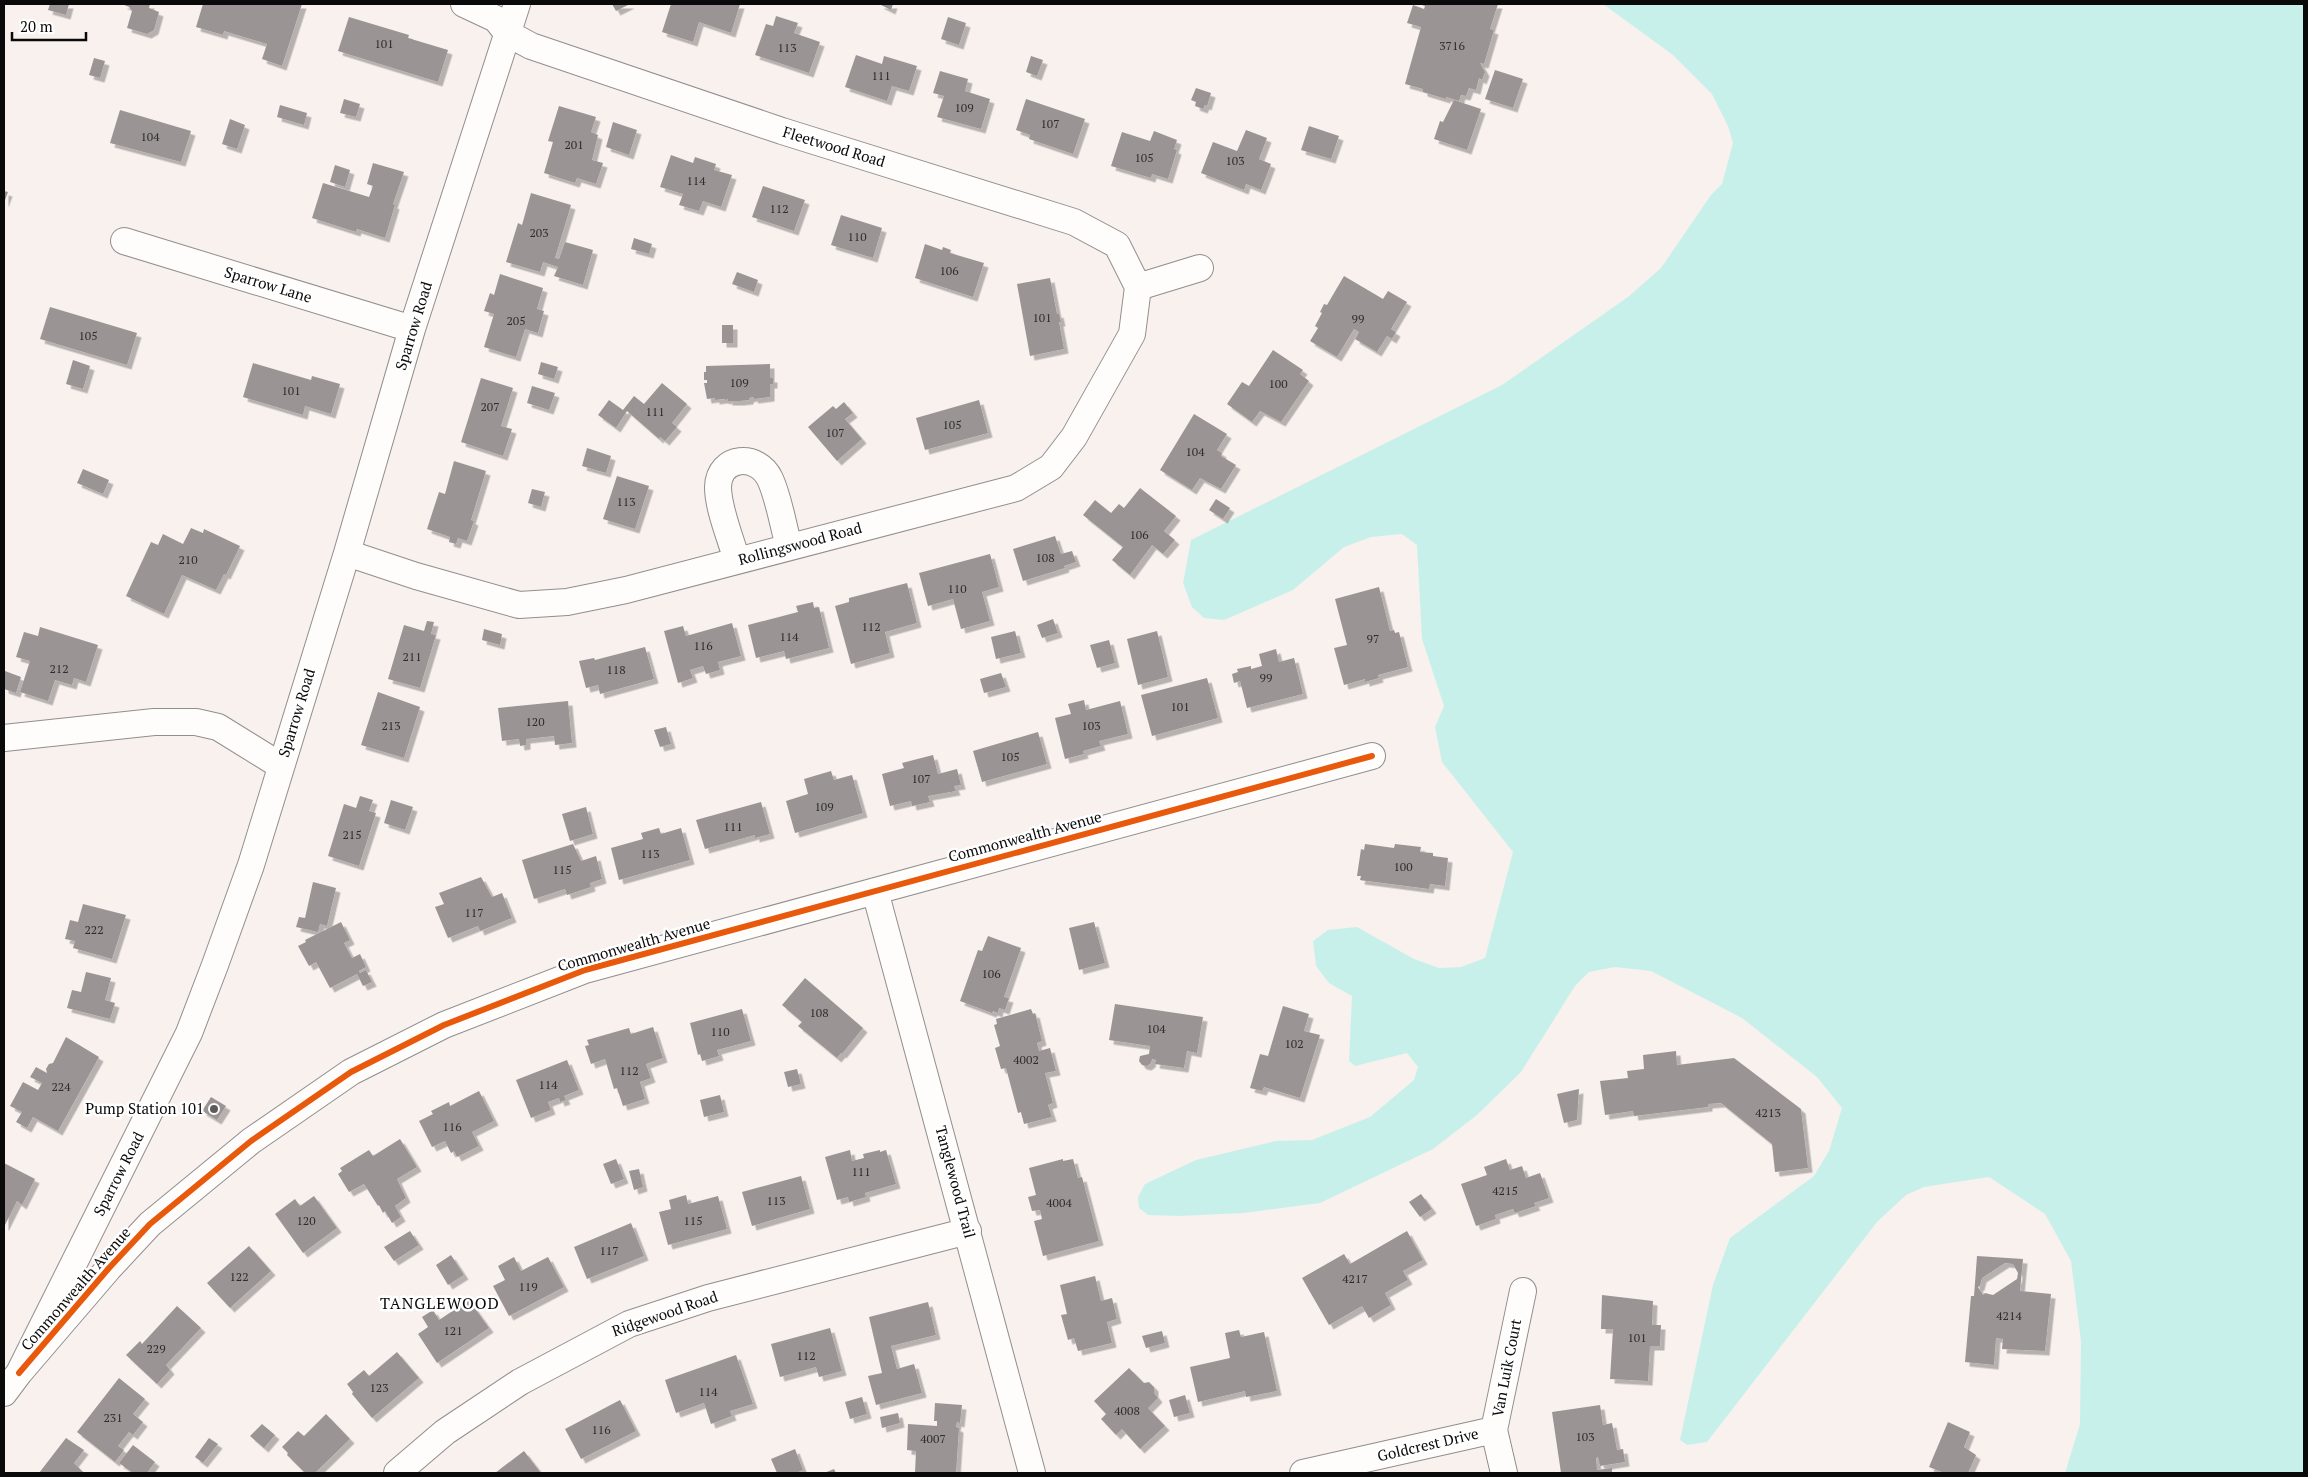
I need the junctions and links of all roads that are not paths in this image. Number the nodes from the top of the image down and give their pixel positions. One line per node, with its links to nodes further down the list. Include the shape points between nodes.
1 (464, 4): 3 (street, Fleetwood Road, via 496,20)
2 (517, 4): 3 (street, Sparrow Road)
3 (507, 33): 6 (street, Fleetwood Road, via 530,46 773,128 1074,222 1116,245); 7 (street, Sparrow Road)
4 (124, 241): 7 (street, Sparrow Lane)
5 (1200, 268): 6 (street)
6 (1138, 287): 8 (street, Rollingswood Road, via 1132,334 1074,437 1051,467 1016,488)
7 (412, 329): 9 (street, Sparrow Road)
8 (788, 546): 10 (street, Rollingswood Road); 10 (street, via 770,479 751,461 739,460 722,472 718,485)
9 (347, 553): 10 (street, Rollingswood Road, via 519,604 567,602); 13 (street, Sparrow Road)
10 (737, 561)
11 (4, 738): 13 (street, via 154,722 196,722 218,727)
12 (1372, 756): 14 (street, Commonwealth Avenue)
13 (281, 766): 17 (street, Sparrow Road, via 251,865 189,1033)
14 (875, 891): 15 (street, Tanglewood Trail); 17 (street, Commonwealth Avenue, via 569,975 444,1025 351,1072 252,1141 150,1224)
15 (968, 1231): 19 (street, Ridgewood Road, via 708,1298 629,1324 520,1382 445,1432); 20 (street, Tanglewood Trail)
16 (1523, 1291): 18 (street, Van Luik Court)
17 (11, 1383)
18 (1494, 1430): 21 (street, Goldcrest Drive); 22 (street, Van Luik Court)
19 (398, 1473)
20 (1032, 1473)
21 (1303, 1473)
22 (1504, 1473)

